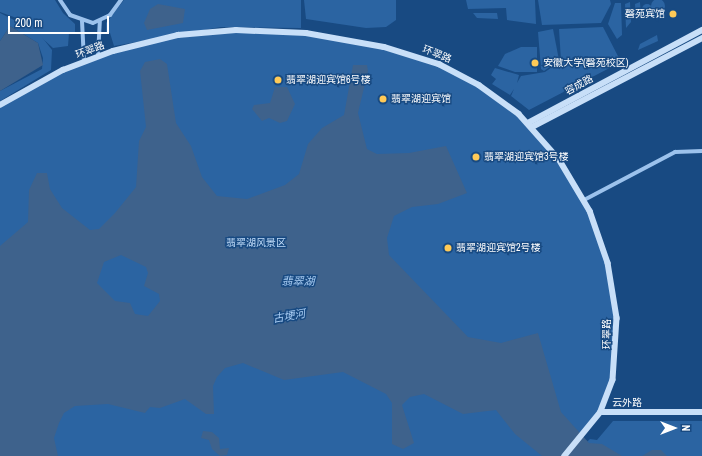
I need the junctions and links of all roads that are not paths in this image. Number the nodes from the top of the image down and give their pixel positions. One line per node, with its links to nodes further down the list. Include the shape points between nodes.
1 (60, 0): 3 (street, via 67,12)
2 (121, 0): 4 (street, via 110,15)
3 (82, 21): 4 (street); 8 (street)
4 (100, 21): 7 (street)
5 (702, 30): 10 (street, 容成路)
6 (702, 38): 10 (street, 容成路)
7 (98, 56): 8 (street, 环翠路); 10 (street, 环翠路, via 157,39 215,31 272,30 321,35 395,50 439,64 502,100)
8 (84, 61): 9 (street, 环翠路)
9 (0, 105)
10 (530, 125): 12 (street, 环翠路, via 563,164)
11 (702, 151): 12 (street, via 675,152)
12 (584, 200): 13 (street, 环翠路, via 606,253 616,312 614,376)
13 (601, 412): 14 (street, 云外路); 15 (street, 环翠路, via 588,432)
14 (702, 412)
15 (565, 456)

